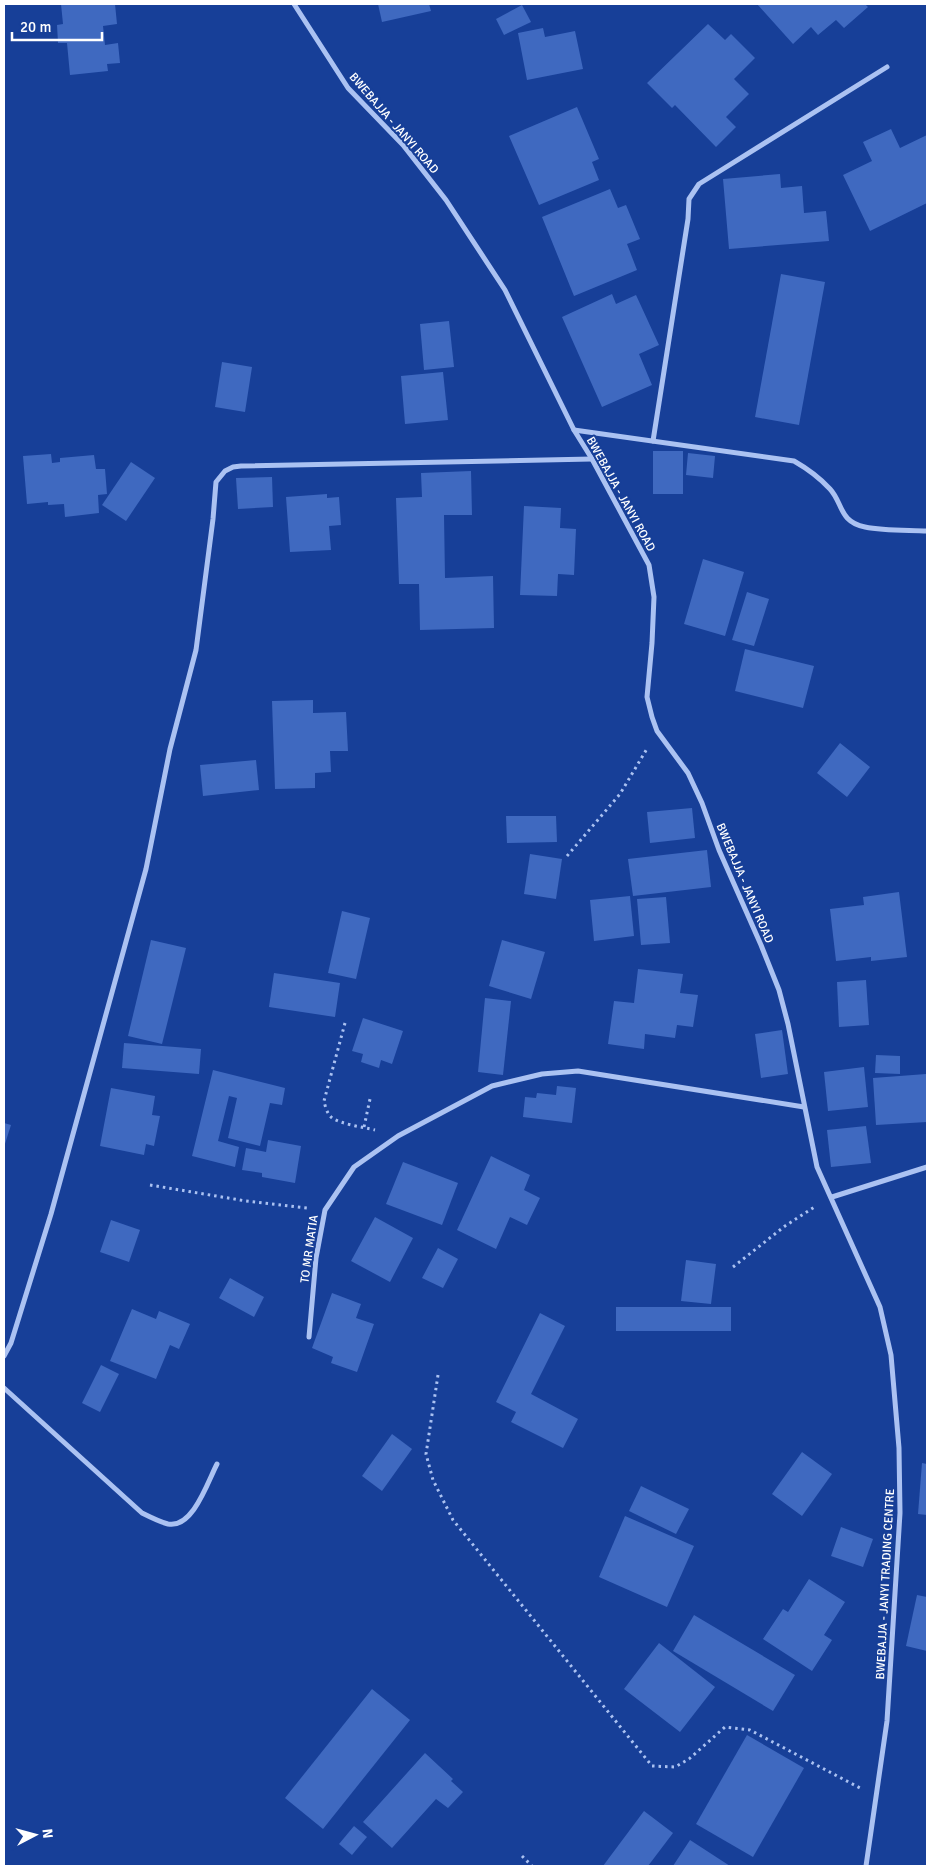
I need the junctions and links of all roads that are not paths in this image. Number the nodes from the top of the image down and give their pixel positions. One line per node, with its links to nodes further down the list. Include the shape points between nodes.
1 (294, 4): 3 (street, BWEBAJJA - JANYI ROAD, via 348,88 403,145 446,200 505,290)
2 (886, 67): 4 (street, via 699,184 689,199)
3 (574, 430): 4 (street); 5 (street, BWEBAJJA - JANYI ROAD)
4 (653, 441): 6 (street, via 794,460 812,471 832,491 841,511 850,520 864,527)
5 (592, 459): 7 (street, BWEBAJJA - JANYI ROAD, via 649,565 654,597 647,697 657,731 688,773 779,990); 11 (street, via 241,466 220,475 216,482 196,650 170,749 146,869 52,1214)
6 (927, 531)
7 (804, 1107): 9 (street, BWEBAJJA - JANYI TRADING CENTRE, via 817,1167); 10 (street, TO MR MATIA, via 578,1071 542,1074 492,1086 398,1136 354,1167 325,1210 316,1258)
8 (927, 1168): 9 (street)
9 (832, 1197): 14 (street, BWEBAJJA - JANYI TRADING CENTRE, via 880,1307 891,1355 899,1448 900,1513 887,1721)
10 (309, 1337)
11 (4, 1356)
12 (4, 1388): 13 (street, via 142,1513 169,1524 182,1521 194,1511)
13 (217, 1464)
14 (866, 1866)

